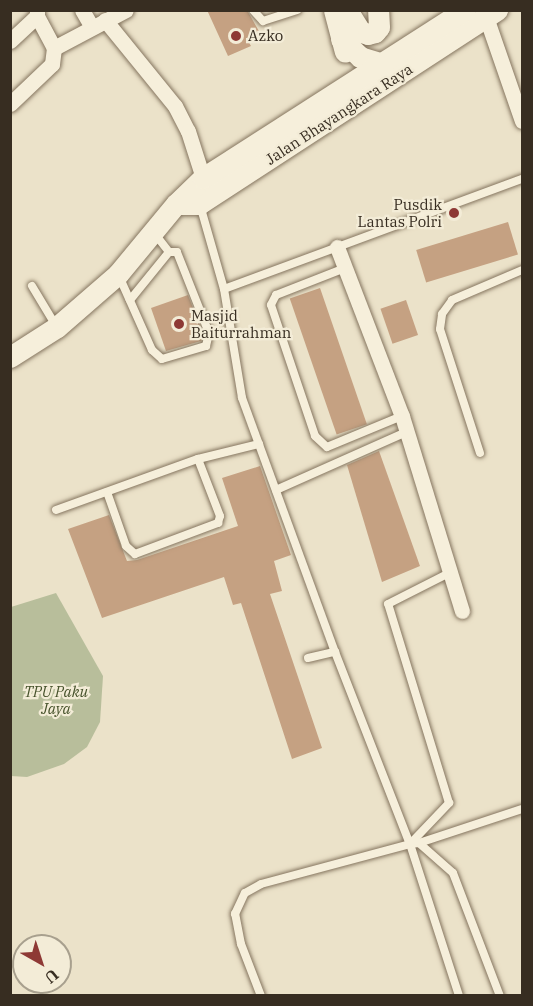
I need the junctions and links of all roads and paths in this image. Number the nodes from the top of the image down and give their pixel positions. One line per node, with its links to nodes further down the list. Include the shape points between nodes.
1 (82, 10): 11 (street)
2 (126, 10): 11 (street)
3 (253, 10): 4 (lane, via 263,21)
4 (297, 10)
5 (334, 10): 12 (main road)
6 (346, 10): 7 (main road, via 361,32 368,34 379,27)
7 (379, 10): 14 (main road, via 400,40)
8 (465, 10): 14 (main road, Jalan Bhayangkara Raya)
9 (37, 13): 13 (street); 15 (street)
10 (492, 14): 17 (main road, Jalan Bhayangkara Raya); 20 (street)
11 (99, 24): 15 (street); 21 (street, via 175,106 188,131)
12 (341, 39): 16 (main road, via 360,57); 18 (main road)
13 (10, 41)
14 (415, 43): 16 (main road, Jalan Bhayangkara Raya)
15 (54, 48): 19 (street, via 52,63)
16 (380, 65): 17 (main road); 18 (main road, Jalan Bhayangkara Raya)
17 (408, 68): 24 (main road, Jalan Bhayangkara Raya)
18 (354, 82): 21 (main road, Jalan Bhayangkara Raya)
19 (10, 104)
20 (522, 121)
21 (203, 178): 23 (main road, Jalan Bhayangkara Raya)
22 (522, 179): 26 (lane)
23 (176, 204): 24 (main road); 25 (main road, Jalan Bhayangkara Raya)
24 (199, 204): 32 (lane)
25 (152, 232): 27 (lane); 30 (main road, Jalan Bhayangkara Raya)
26 (337, 247): 28 (street); 32 (lane)
27 (169, 252): 33 (lane); 33 (lane, via 177,252 181,257 209,333 206,346 162,359 152,350)
28 (345, 268): 36 (street); 36 (lane, via 272,299 315,436 327,447)
29 (522, 270): 39 (lane, via 452,300 442,314 440,329)
30 (118, 274): 33 (lane); 34 (main road, Jalan Bhayangkara Raya)
31 (32, 285): 34 (lane)
32 (224, 289): 38 (lane, via 242,398)
33 (130, 300)
34 (57, 327): 35 (main road, Jalan Bhayangkara Raya)
35 (10, 357)
36 (402, 416): 37 (street)
37 (406, 432): 41 (lane); 44 (street)
38 (259, 444): 40 (lane); 41 (lane)
39 (480, 453)
40 (198, 459): 42 (lane); 42 (lane, via 220,516 218,523 135,554 126,546)
41 (276, 489): 46 (lane)
42 (107, 492): 43 (lane)
43 (56, 510)
44 (449, 573): 45 (street); 50 (lane, via 388,604 449,800)
45 (462, 611)
46 (335, 652): 47 (lane); 50 (lane)
47 (308, 658)
48 (522, 809): 49 (lane)
49 (419, 843): 50 (lane); 53 (lane, via 453,873)
50 (410, 844): 51 (lane, via 261,884 245,894 235,914 241,944); 52 (lane)
51 (261, 996)
52 (459, 996)
53 (500, 996)

